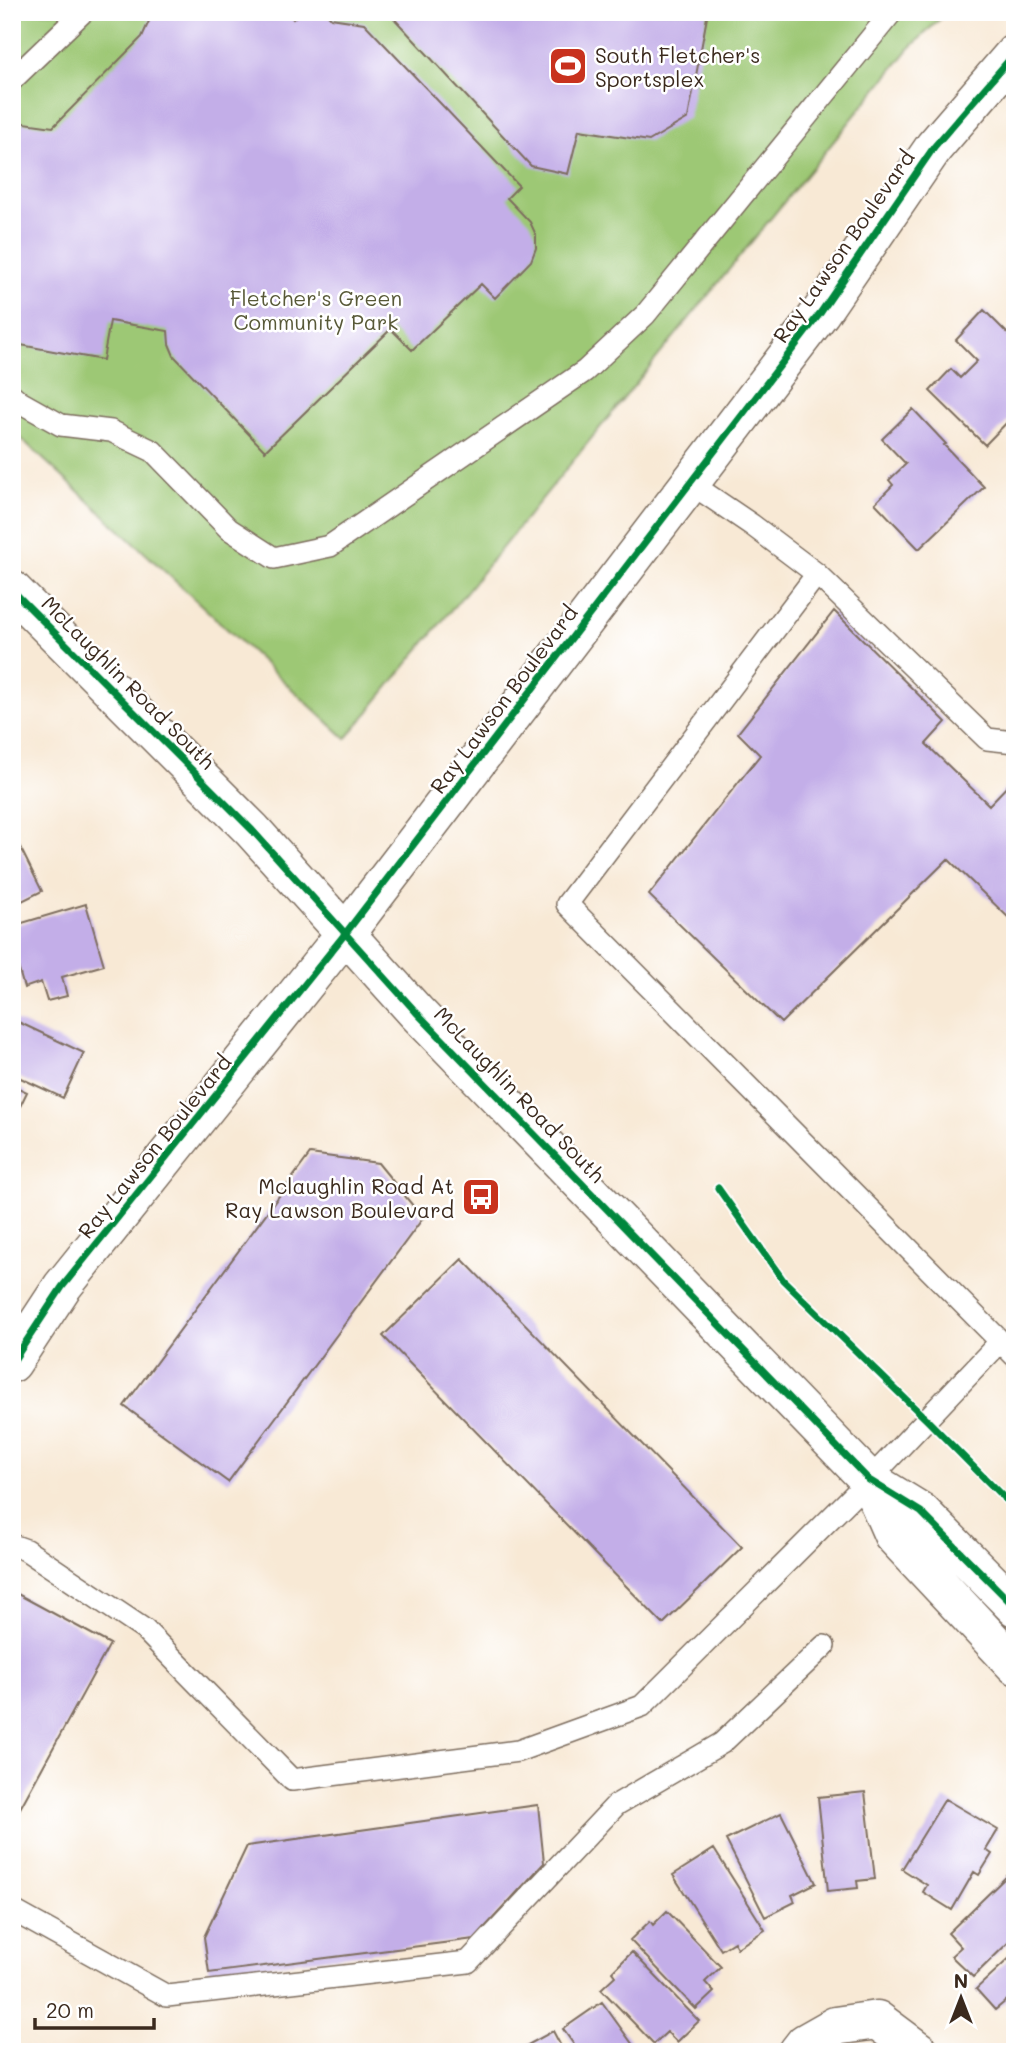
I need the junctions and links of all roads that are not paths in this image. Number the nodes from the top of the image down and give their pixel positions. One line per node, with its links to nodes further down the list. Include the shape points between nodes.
1 (83, 12): 4 (lane)
2 (892, 12): 5 (lane, via 645,315 585,371 330,546 274,558 229,529 153,451 111,431 61,425)
3 (1015, 52): 6 (street, Ray Lawson Boulevard, via 934,147 821,312)
4 (12, 80)
5 (12, 395)
6 (690, 484): 7 (lane); 10 (street, Ray Lawson Boulevard)
7 (817, 574): 9 (lane, via 987,738); 11 (lane, via 567,904)
8 (12, 590): 10 (street, McLaughlin Road South, via 252,830)
9 (1015, 743)
10 (345, 934): 12 (street, Ray Lawson Boulevard, via 62,1287); 13 (street, McLaughlin Road South)
11 (1007, 1349): 13 (lane)
12 (12, 1363)
13 (869, 1480): 14 (lane, via 642,1706 518,1751 292,1780 145,1630); 15 (street, McLaughlin Road South, via 921,1511); 17 (street, McLaughlin Road South, via 893,1535)
14 (12, 1545)
15 (1015, 1607)
16 (824, 1646): 18 (lane, via 722,1743 616,1805 468,1962 167,1996)
17 (1015, 1665)
18 (12, 1910)
19 (798, 2052): 20 (street, via 835,2026 877,2020)
20 (920, 2052)

